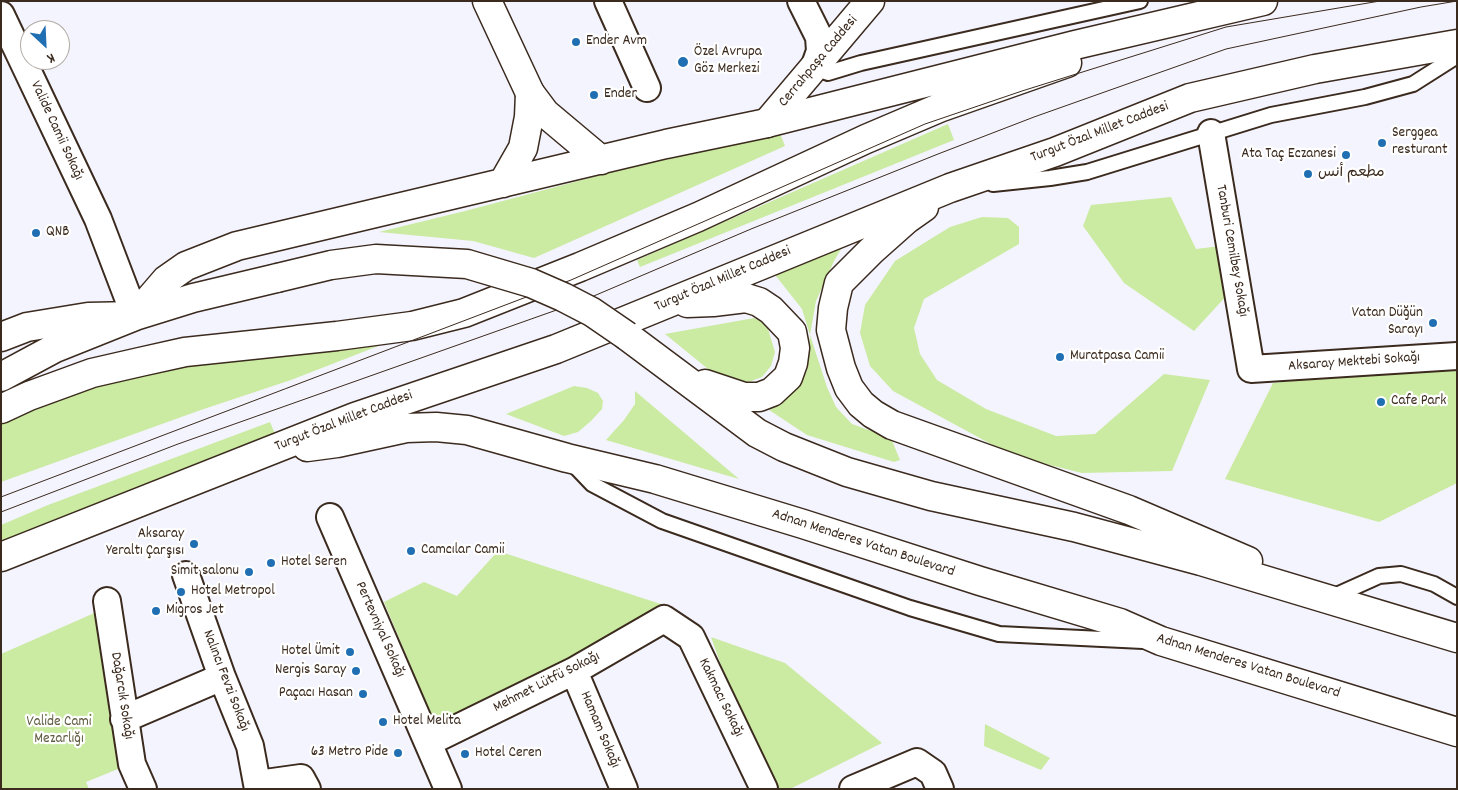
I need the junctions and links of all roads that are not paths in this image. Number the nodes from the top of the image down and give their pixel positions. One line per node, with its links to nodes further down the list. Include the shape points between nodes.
1 (487, 1): 12 (main road)
2 (608, 1): 11 (street)
3 (801, 1): 10 (street, via 819,37 820,51)
4 (870, 1): 10 (main road, Cerrahpașa Caddesi)
5 (1140, 1): 10 (lane, via 828,73)
6 (1242, 4): 13 (main road); 25 (main road, via 939,108 698,217 464,313 412,326 176,354 92,373)
7 (1, 15): 19 (street, Valide Camii Sokağı, via 98,219)
8 (1457, 44): 17 (main road, Turgut Özal Millet Caddesi, via 1315,69 1190,98 1055,152)
9 (1457, 56): 14 (lane, via 1413,84 1271,115)
10 (814, 68): 13 (main road, Cerrahpașa Caddesi)
11 (646, 88)
12 (530, 93): 15 (main road, via 545,113); 16 (main road, via 523,148)
13 (767, 123): 15 (main road)
14 (1211, 133): 17 (lane, via 1087,172); 22 (street, Tanburi Cemilbey Sokağı)
15 (601, 160): 16 (main road)
16 (503, 183): 19 (main road, via 237,246 186,266 166,280)
17 (950, 188): 18 (main road, Turgut Özal Millet Caddesi); 32 (main road, via 907,219 854,266 840,283 831,330 840,368 861,404 892,425 1129,510 1225,550)
18 (668, 304): 23 (main road, via 746,298 759,302 792,332 795,348 788,378 772,392 759,397 726,392); 26 (main road, Turgut Özal Millet Caddesi, via 556,348 423,392)
19 (135, 316): 20 (main road, via 88,317 27,327); 23 (main road, bridge, via 193,298 330,265 376,259 468,264 531,283 564,297 628,336); 24 (main road, via 55,348)
20 (1, 337)
21 (1457, 356): 22 (street, Aksaray Mektebi Sokağı)
22 (1251, 369)
23 (672, 371): 32 (main road, via 757,432 784,447 846,472 1201,561)
24 (1, 377)
25 (1, 409)
26 (258, 454): 27 (main road, Adnan Menderes Vatan Boulevard, via 337,443 406,428 436,427 467,430); 29 (main road, Turgut Özal Millet Caddesi)
27 (567, 458): 36 (main road, Adnan Menderes Vatan Boulevard, via 655,479 803,524 1120,623); 36 (lane, via 592,484 662,521 910,608 999,634)
28 (330, 517): 41 (street, Pertevniyal Sokağı)
29 (1, 557)
30 (186, 575): 38 (street, Nalıncı Fevzi Sokağı)
31 (1457, 597): 32 (lane, via 1434,584 1401,574 1379,576)
32 (1326, 600): 35 (main road)
33 (107, 601): 39 (street, Dağarcık Sokağı)
34 (664, 619): 37 (street, Mehmet Lütfü Sokağı); 47 (street, Kakmacı Sokağı, via 691,638)
35 (1457, 638)
36 (1161, 641): 40 (main road, Adnan Menderes Vatan Boulevard)
37 (574, 671): 41 (street, Mehmet Lütfü Sokağı); 46 (street, Hamam Sokağı)
38 (222, 677): 39 (street); 42 (street, Nalıncı Fevzi Sokağı, via 250,746)
39 (124, 719): 43 (street, Dağarcık Sokağı, via 132,764)
40 (1453, 732)
41 (429, 742): 45 (street, Pertevniyal Sokağı)
42 (258, 787): 44 (street, via 302,778)
43 (143, 789)
44 (307, 789)
45 (448, 789)
46 (624, 789)
47 (764, 789)
48 (853, 789): 49 (street, via 917,762 933,773)
49 (940, 789)

